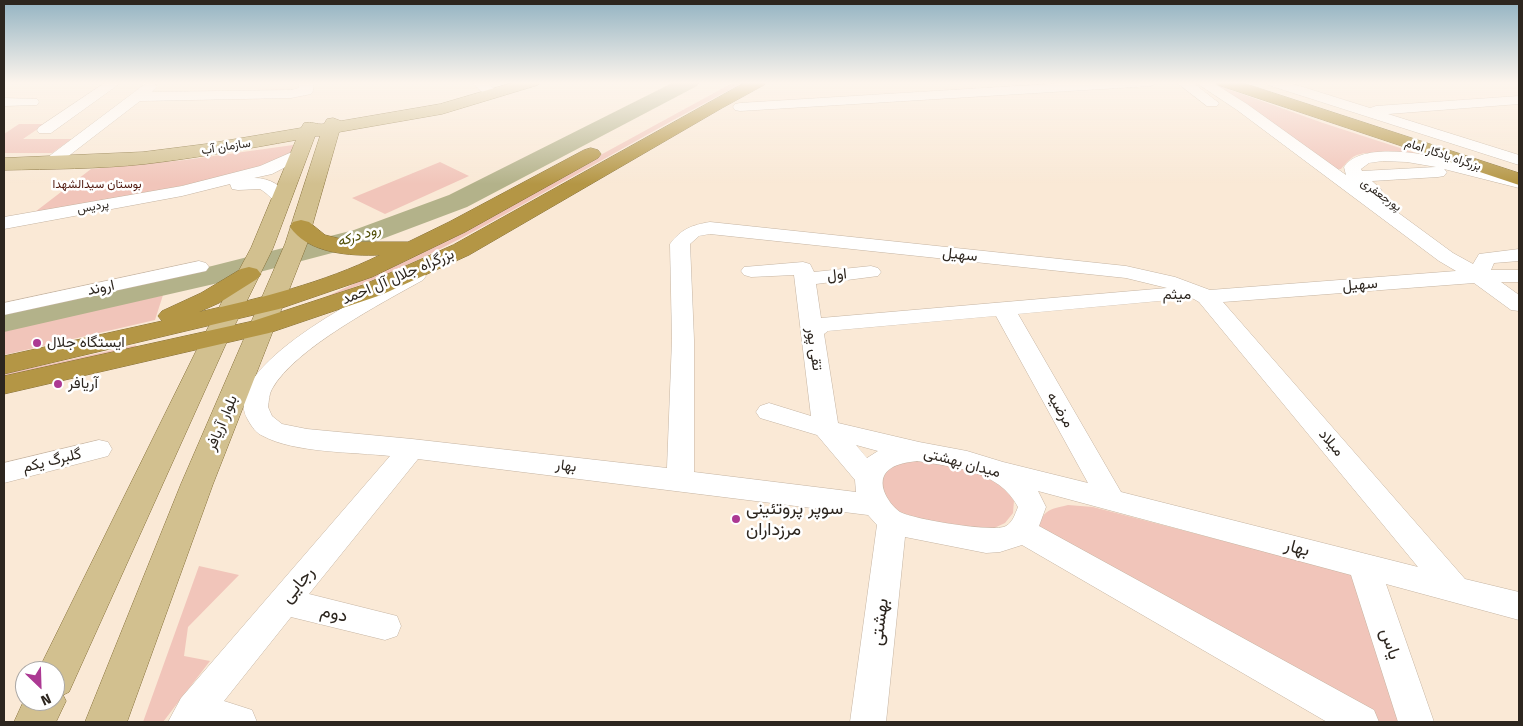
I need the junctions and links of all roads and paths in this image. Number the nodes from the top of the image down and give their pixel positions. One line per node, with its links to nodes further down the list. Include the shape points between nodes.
1 (66, 116): 14 (street)
2 (112, 116): 17 (street)
3 (383, 116): 13 (main road, سازمان آب)
4 (397, 116): 13 (main road, سازمان آب)
5 (424, 116): 19 (main road, via 350,144)
6 (663, 116): 25 (highway, بزرگراه جلال آل احمد)
7 (695, 116): 27 (highway, بزرگراه جلال آل احمد)
8 (1230, 116): 16 (street)
9 (1254, 116): 16 (street, پورجعفری)
10 (1322, 116): 26 (highway, بزرگراه یادگار امام)
11 (1357, 116): 22 (highway, بزرگراه یادگار امام)
12 (1380, 116): 20 (street)
13 (332, 126): 15 (main road, سازمان آب); 19 (main road, بلوار آریافر)
14 (45, 130)
15 (305, 140): 17 (main road, سازمان آب); 21 (main road, سازمان آب, via 266,140 142,158); 28 (street, via 266,170); 29 (main road, بلوار آریافر)
16 (1303, 154): 42 (street, پورجعفری, via 1446,258)
17 (56, 157): 18 (main road, سازمان آب)
18 (4, 158)
19 (322, 160): 33 (main road, بلوار آریافر)
20 (1519, 160)
21 (4, 164)
22 (1519, 167)
23 (1455, 171): 24 (street)
24 (1355, 176): 26 (street, پورجعفری, via 1352,167 1356,162 1371,156 1391,156); 42 (street, پورجعفری, via 1468,258)
25 (544, 179): 27 (highway, via 545,186 554,190); 34 (highway, بزرگراه جلال آل احمد)
26 (1519, 181)
27 (567, 189): 35 (highway, بزرگراه جلال آل احمد)
28 (182, 191): 29 (street, via 262,183 273,188); 30 (street, پردیس)
29 (282, 199): 33 (main road, بلوار آریافر)
30 (49, 215): 31 (street); 32 (street, پردیس)
31 (4, 216)
32 (4, 224)
33 (292, 245): 34 (highway); 41 (main road, بلوار آریافر); 47 (main road, بلوار آریافر)
34 (414, 248): 47 (highway, بزرگراه جلال آل احمد)
35 (461, 250): 47 (highway, بزرگراه جلال آل احمد, via 372,290); 56 (street, بهار, via 334,322 294,350 260,386 255,407 260,420 273,431 300,438)
36 (1519, 255): 42 (street, via 1486,258)
37 (199, 267): 46 (street, اروند)
38 (751, 271): 40 (street, اول)
39 (871, 272): 40 (street, اول)
40 (804, 273): 50 (street, تقی پور)
41 (249, 274): 49 (main road, بلوار آریافر); 51 (highway, via 186,310)
42 (1478, 276): 43 (street, سهیل); 44 (street, سهیل); 45 (street, پورجعفری)
43 (1519, 276)
44 (1207, 297): 48 (street, میثم, via 1193,302); 62 (street, سهیل, via 1170,282 1126,272 710,228 696,230 685,236 680,244 683,340); 68 (street, میلاد)
45 (1519, 305)
46 (4, 309)
47 (265, 315): 49 (highway, بزرگراه جلال آل احمد); 74 (main road, بلوار آریافر)
48 (1007, 315): 50 (street, میثم, via 827,339); 64 (street, مرضیه)
49 (222, 326): 51 (highway, بزرگراه جلال آل احمد); 53 (highway, بزرگراه جلال آل احمد); 72 (main road, بلوار آریافر)
50 (811, 333): 55 (street, تقی پور)
51 (82, 348): 52 (highway, بزرگراه جلال آل احمد)
52 (4, 365)
53 (4, 385)
54 (769, 412): 55 (street)
55 (826, 429): 58 (street); 61 (street)
56 (412, 448): 62 (street, بهار); 69 (street, رجایی)
57 (99, 449): 60 (street, گلبرگ یکم)
58 (917, 451): 59 (street, میدان بهشتی); 61 (street, میدان بهشتی, via 887,457)
59 (1003, 472): 63 (street, بهار); 66 (street, میدان بهشتی, via 1028,496)
60 (4, 473)
61 (868, 477): 65 (street, via 868,489)
62 (680, 479): 65 (street, بهار)
63 (1075, 490): 64 (street, بهار); 66 (street, via 1042,500)
64 (1111, 500): 67 (street, بهار)
65 (884, 513): 66 (street, via 983,541 1009,538); 76 (street, بهشتی)
66 (1027, 519): 77 (street)
67 (1364, 566): 68 (street, بهار); 78 (street, یاس)
68 (1455, 589): 70 (street, بهار)
69 (284, 602): 71 (street, دوم); 73 (street, رجایی)
70 (1519, 606)
71 (385, 626)
72 (64, 661)
73 (190, 716): 75 (street)
74 (106, 722)
75 (239, 722)
76 (868, 722)
77 (1361, 722)
78 (1416, 722)

